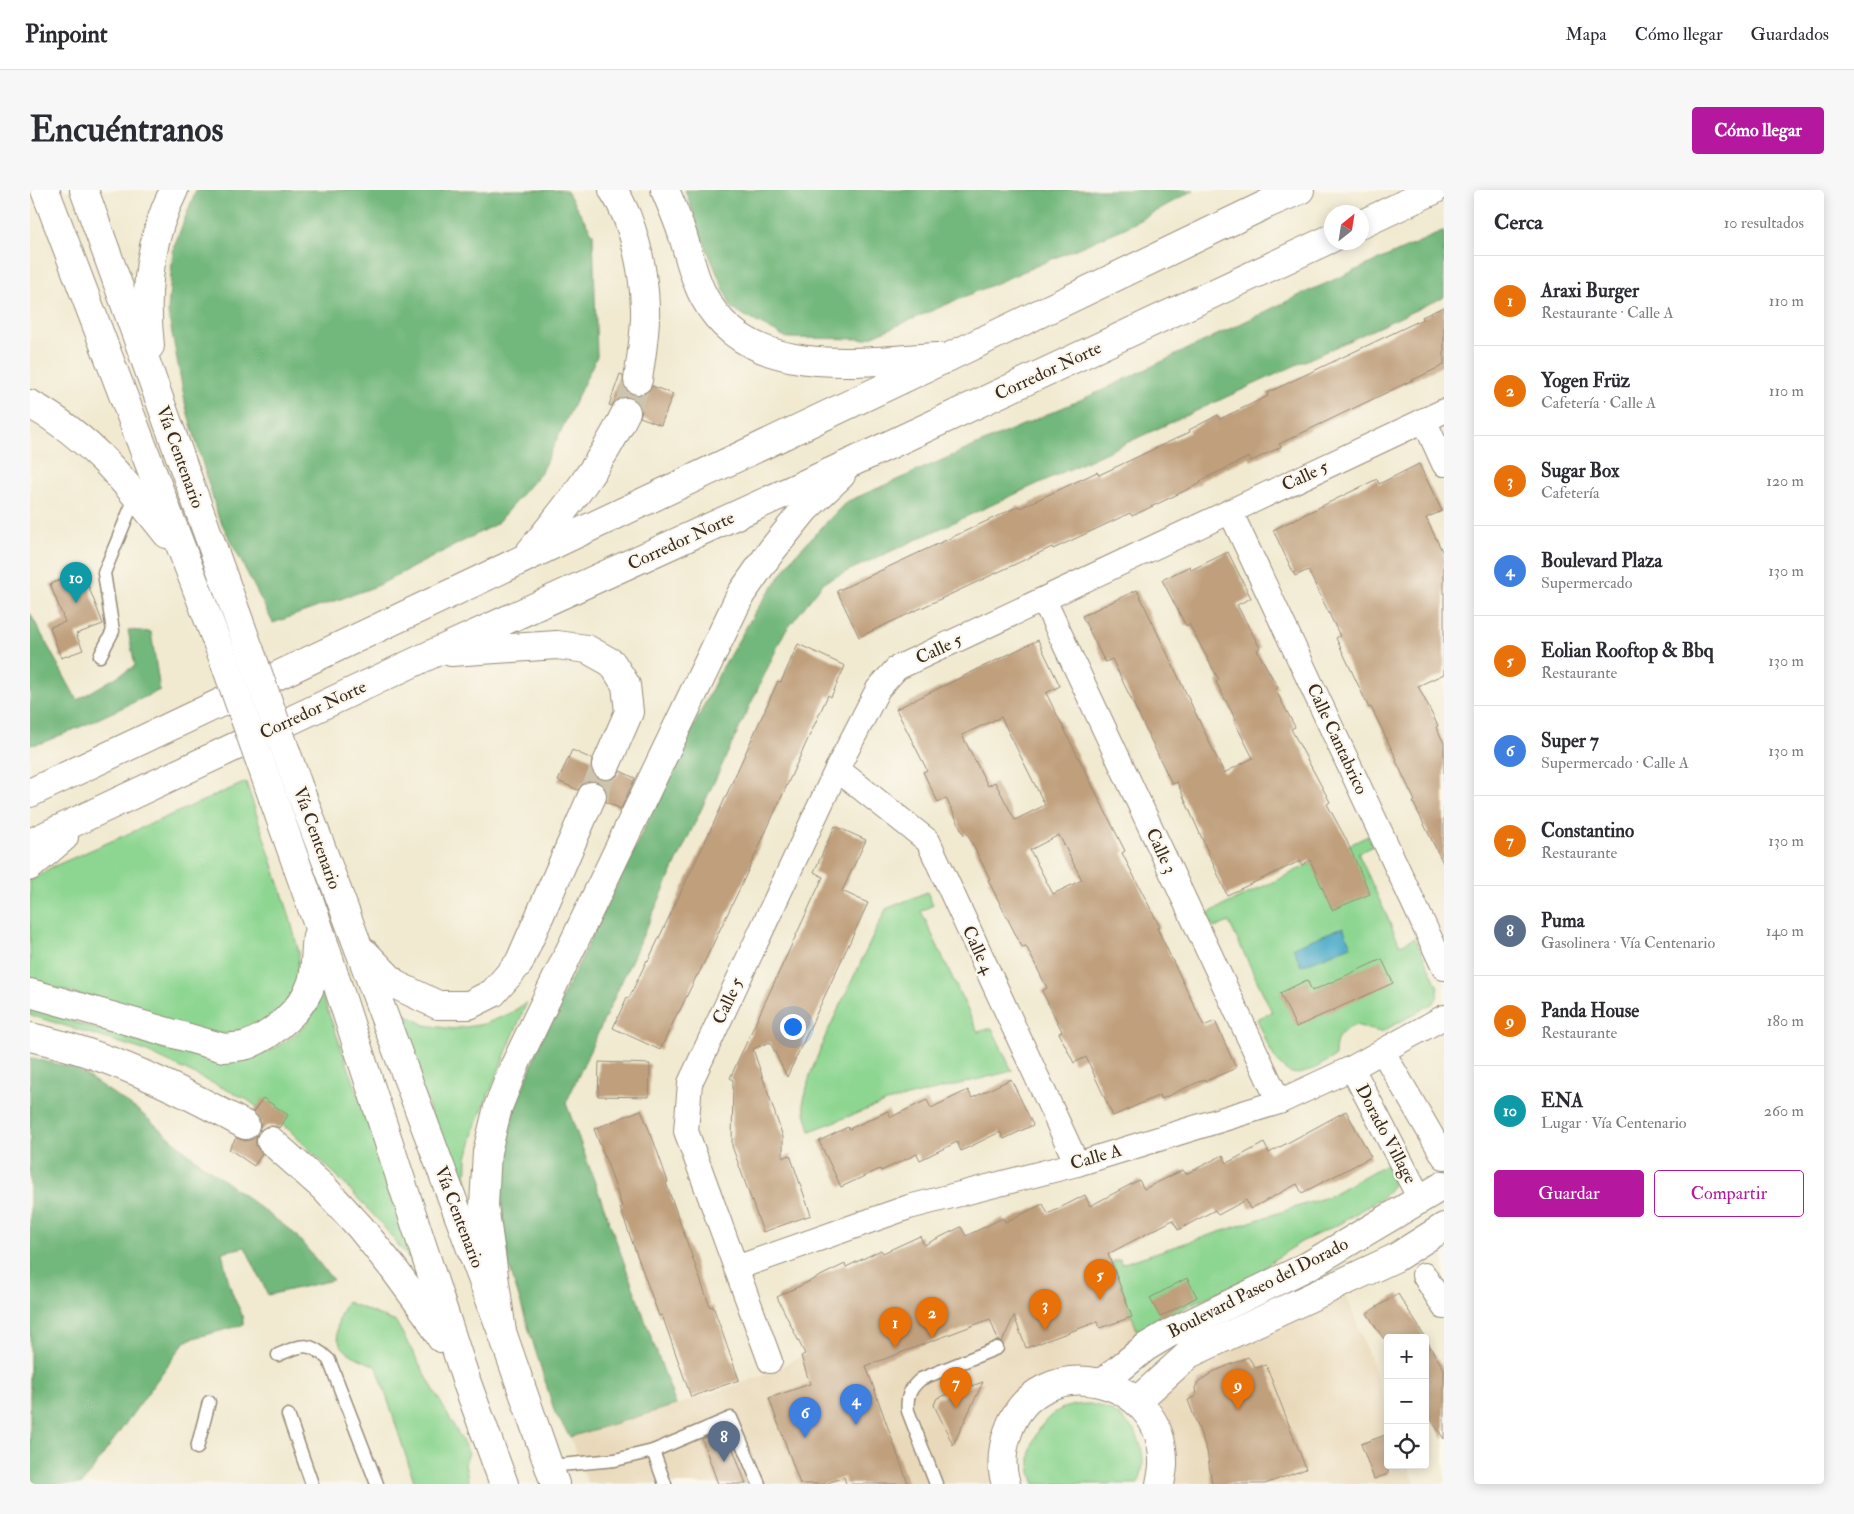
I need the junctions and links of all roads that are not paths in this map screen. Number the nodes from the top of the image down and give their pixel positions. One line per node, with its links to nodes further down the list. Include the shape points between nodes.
1 (30, 190): 10 (main road)
2 (45, 190): 23 (main road, Vía Centenario)
3 (84, 190): 15 (main road, Vía Centenario)
4 (174, 190): 15 (main road, via 158,230 147,291)
5 (614, 190): 14 (main road, via 636,247 642,277 645,308)
6 (665, 190): 13 (main road, via 704,298 715,314 747,342 792,358 822,362)
7 (1300, 190): 9 (main road)
8 (1434, 190): 11 (main road)
9 (1277, 197): 13 (main road)
10 (30, 202)
11 (1369, 221)
12 (1324, 242): 19 (main road, Corredor Norte)
13 (951, 356): 24 (main road)
14 (638, 380)
15 (156, 390): 36 (main road, Vía Centenario, bridge)
16 (30, 404): 21 (main road, via 51,415 93,448)
17 (626, 412): 24 (main road, via 599,464)
18 (1434, 415): 20 (street); 22 (street, Calle 5)
19 (857, 460): 26 (main road, Corredor Norte); 54 (main road, via 806,509 741,594 514,1067 498,1107 487,1152 484,1205)
20 (1444, 464)
21 (136, 495): 23 (main road); 27 (lane, via 104,573 113,631)
22 (1230, 511): 25 (street, Calle 5); 37 (street, Calle Cantabrico)
23 (184, 556): 35 (main road, Vía Centenario, bridge)
24 (526, 558): 30 (main road)
25 (1044, 600): 29 (street, Calle 5, via 897,668 878,689); 43 (street, Calle 3)
26 (434, 653): 28 (main road, via 557,645 587,649 612,663 626,685 629,712); 32 (main road, Corredor Norte)
27 (100, 656)
28 (606, 765)
29 (837, 769): 47 (street, Calle 4, via 928,841); 51 (street, Calle 5, via 690,1083 686,1131)
30 (34, 789)
31 (592, 796): 36 (main road, via 519,963 493,993 469,1005 438,1004 396,985)
32 (90, 815): 33 (main road, Corredor Norte); 34 (main road)
33 (30, 843)
34 (30, 866)
35 (318, 925): 38 (main road, via 312,982 301,1002 280,1025 245,1045 224,1048); 59 (main road, Vía Centenario)
36 (358, 947): 54 (main road, Vía Centenario)
37 (1444, 968)
38 (30, 993)
39 (1444, 1017): 41 (street, Calle A)
40 (30, 1037): 44 (main road, via 112,1062 190,1095)
41 (1383, 1052): 42 (street, Calle A); 46 (street, Dorado Village)
42 (1352, 1068): 43 (street, Calle A); 49 (street, Dorado Village)
43 (1279, 1102): 47 (street, Calle A)
44 (245, 1125)
45 (271, 1141): 59 (main road, via 324,1188 371,1241 429,1317)
46 (1444, 1157)
47 (1077, 1164): 51 (street, Calle A, via 909,1208)
48 (1444, 1185): 49 (main road, Boulevard Paseo del Dorado)
49 (1420, 1199): 58 (main road, Boulevard Paseo del Dorado, via 1308,1266 1168,1334)
50 (1444, 1227): 60 (main road, Boulevard Paseo del Dorado, via 1387,1262 1190,1354)
51 (736, 1268): 57 (street)
52 (1424, 1275): 53 (street)
53 (1444, 1307)
54 (502, 1332): 65 (main road, Vía Centenario)
55 (997, 1348): 72 (lane, via 921,1379 909,1393 908,1411)
56 (278, 1356): 68 (lane, via 302,1345 318,1349 329,1360)
57 (770, 1361)
58 (1102, 1382): 60 (main road); 66 (main road, via 1074,1380 1047,1388 1029,1400 1011,1422 1002,1447)
59 (466, 1383): 69 (main road, Vía Centenario)
60 (1137, 1401): 73 (main road, via 1150,1418 1160,1440 1163,1466)
61 (209, 1402): 63 (lane)
62 (288, 1415): 67 (lane)
63 (197, 1448)
64 (652, 1451): 65 (lane); 70 (lane); 71 (lane, via 731,1418)
65 (552, 1475)
66 (1000, 1481)
67 (312, 1484)
68 (378, 1484)
69 (504, 1484)
70 (664, 1484)
71 (758, 1484)
72 (936, 1484)
73 (1160, 1484)

